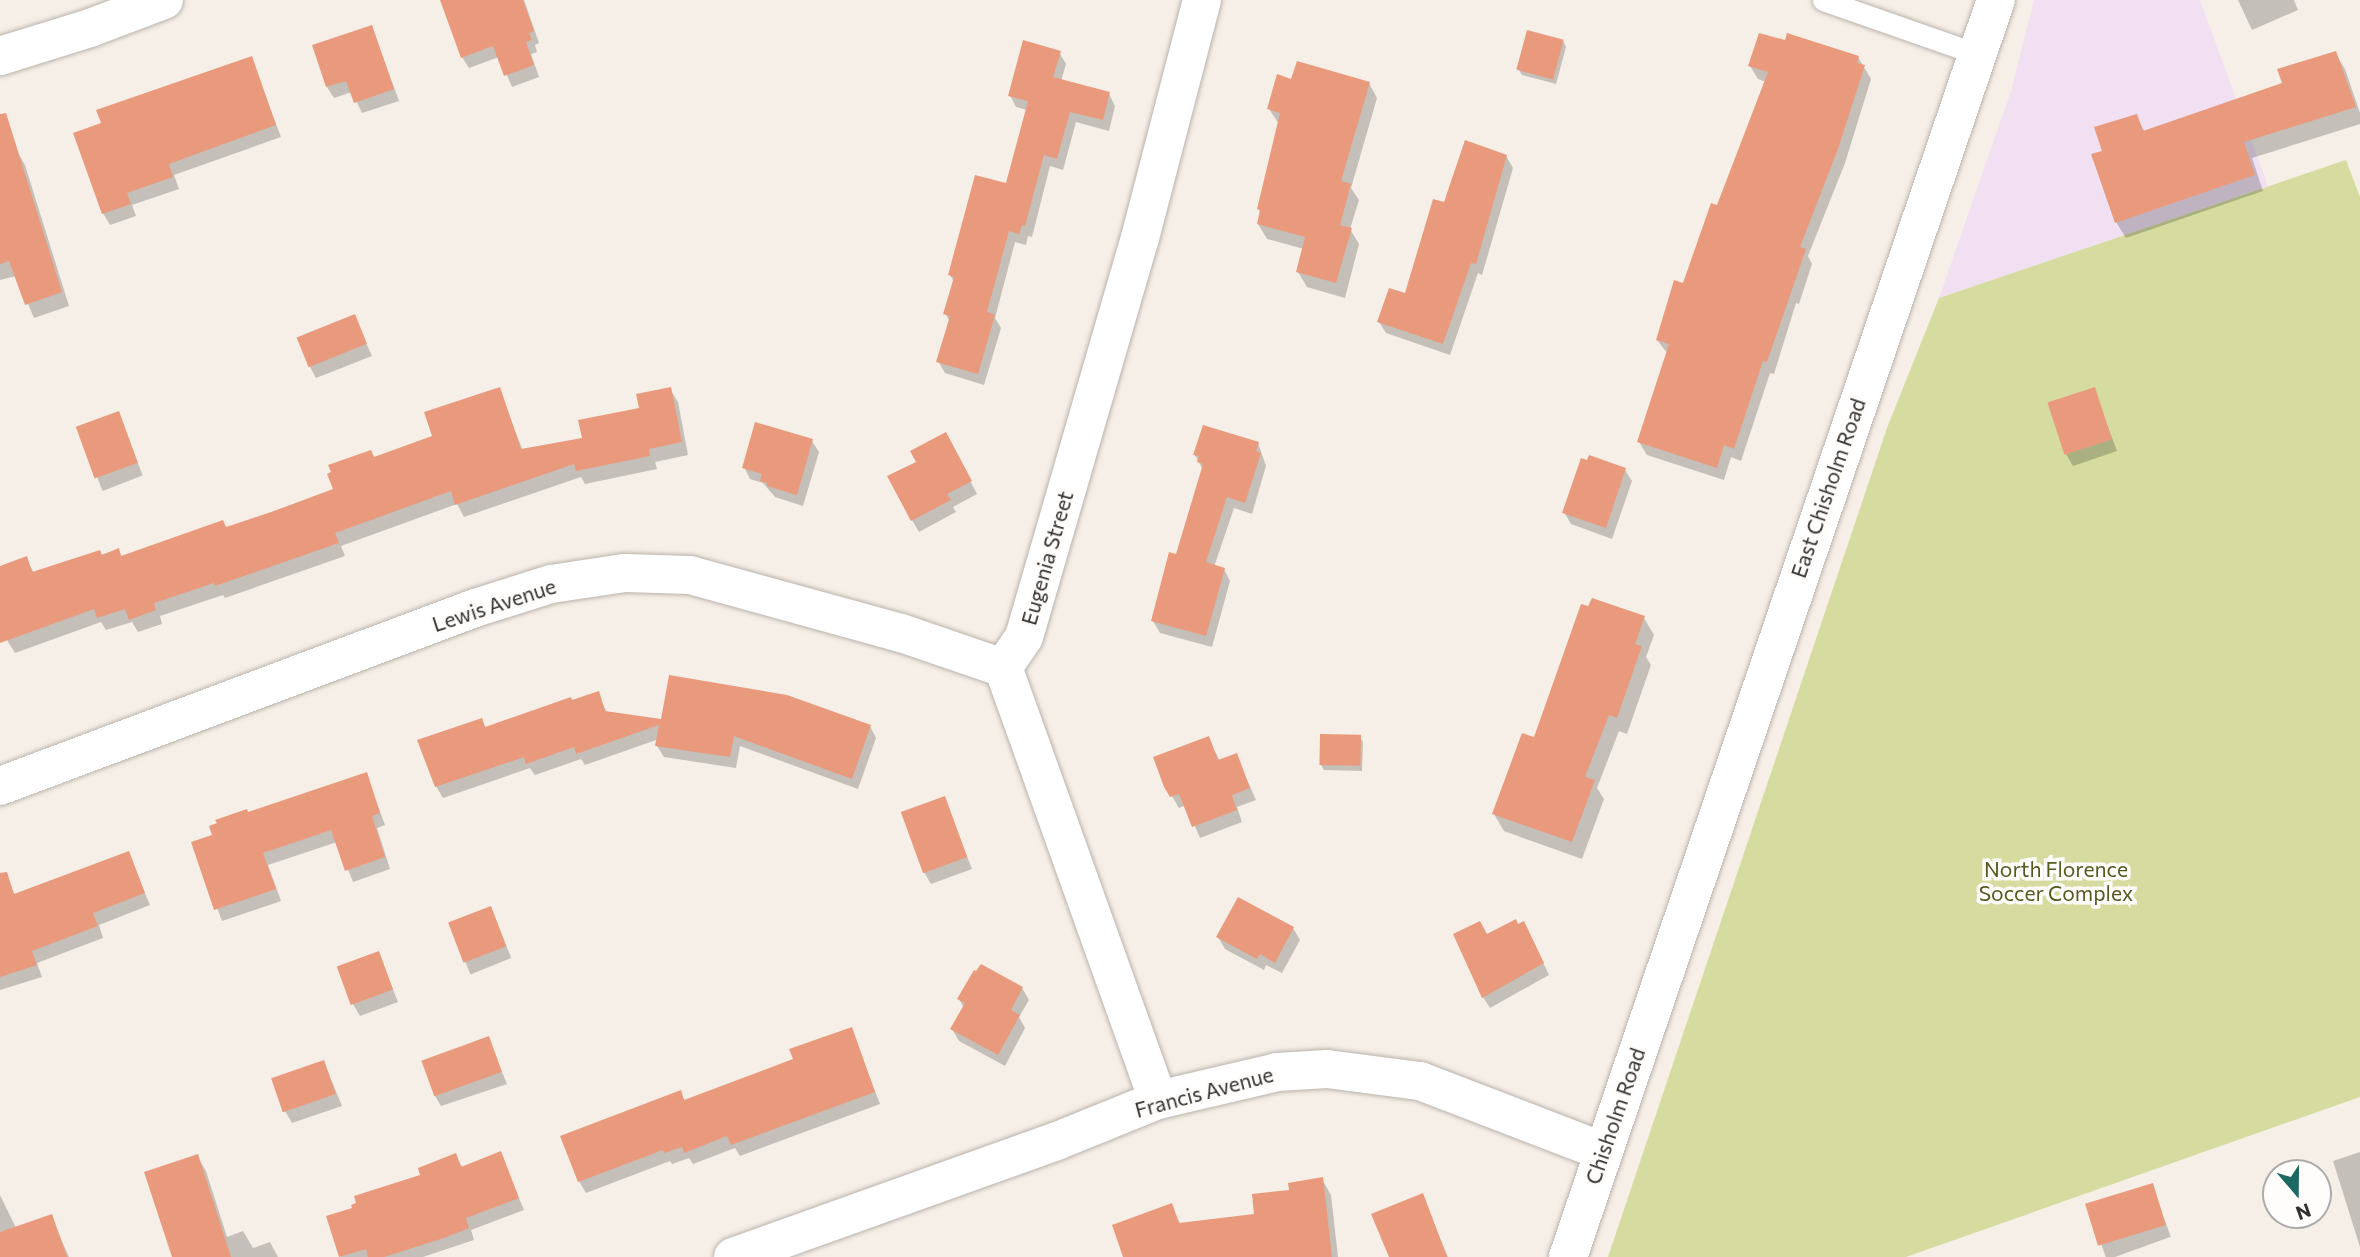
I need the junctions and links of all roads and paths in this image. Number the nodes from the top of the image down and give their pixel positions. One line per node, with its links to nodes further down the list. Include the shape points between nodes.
1 (164, 0): 5 (street)
2 (1202, 0): 7 (street, Eugenia Street, via 1140,238 1024,637)
3 (1823, 0): 6 (lane)
4 (1996, 0): 6 (street, East Chisholm Road)
5 (2, 49)
6 (1977, 54): 9 (street, East Chisholm Road)
7 (1003, 668): 8 (street, Lewis Avenue, via 901,633 690,575 625,573 551,584 475,608); 10 (street)
8 (0, 786)
9 (1664, 976): 11 (street, Chisholm Road)
10 (1158, 1100): 11 (street, Francis Avenue, via 1277,1072 1327,1069 1420,1081); 12 (street, Francis Avenue)
11 (1602, 1151): 13 (street, Chisholm Road)
12 (733, 1257)
13 (1568, 1257)

